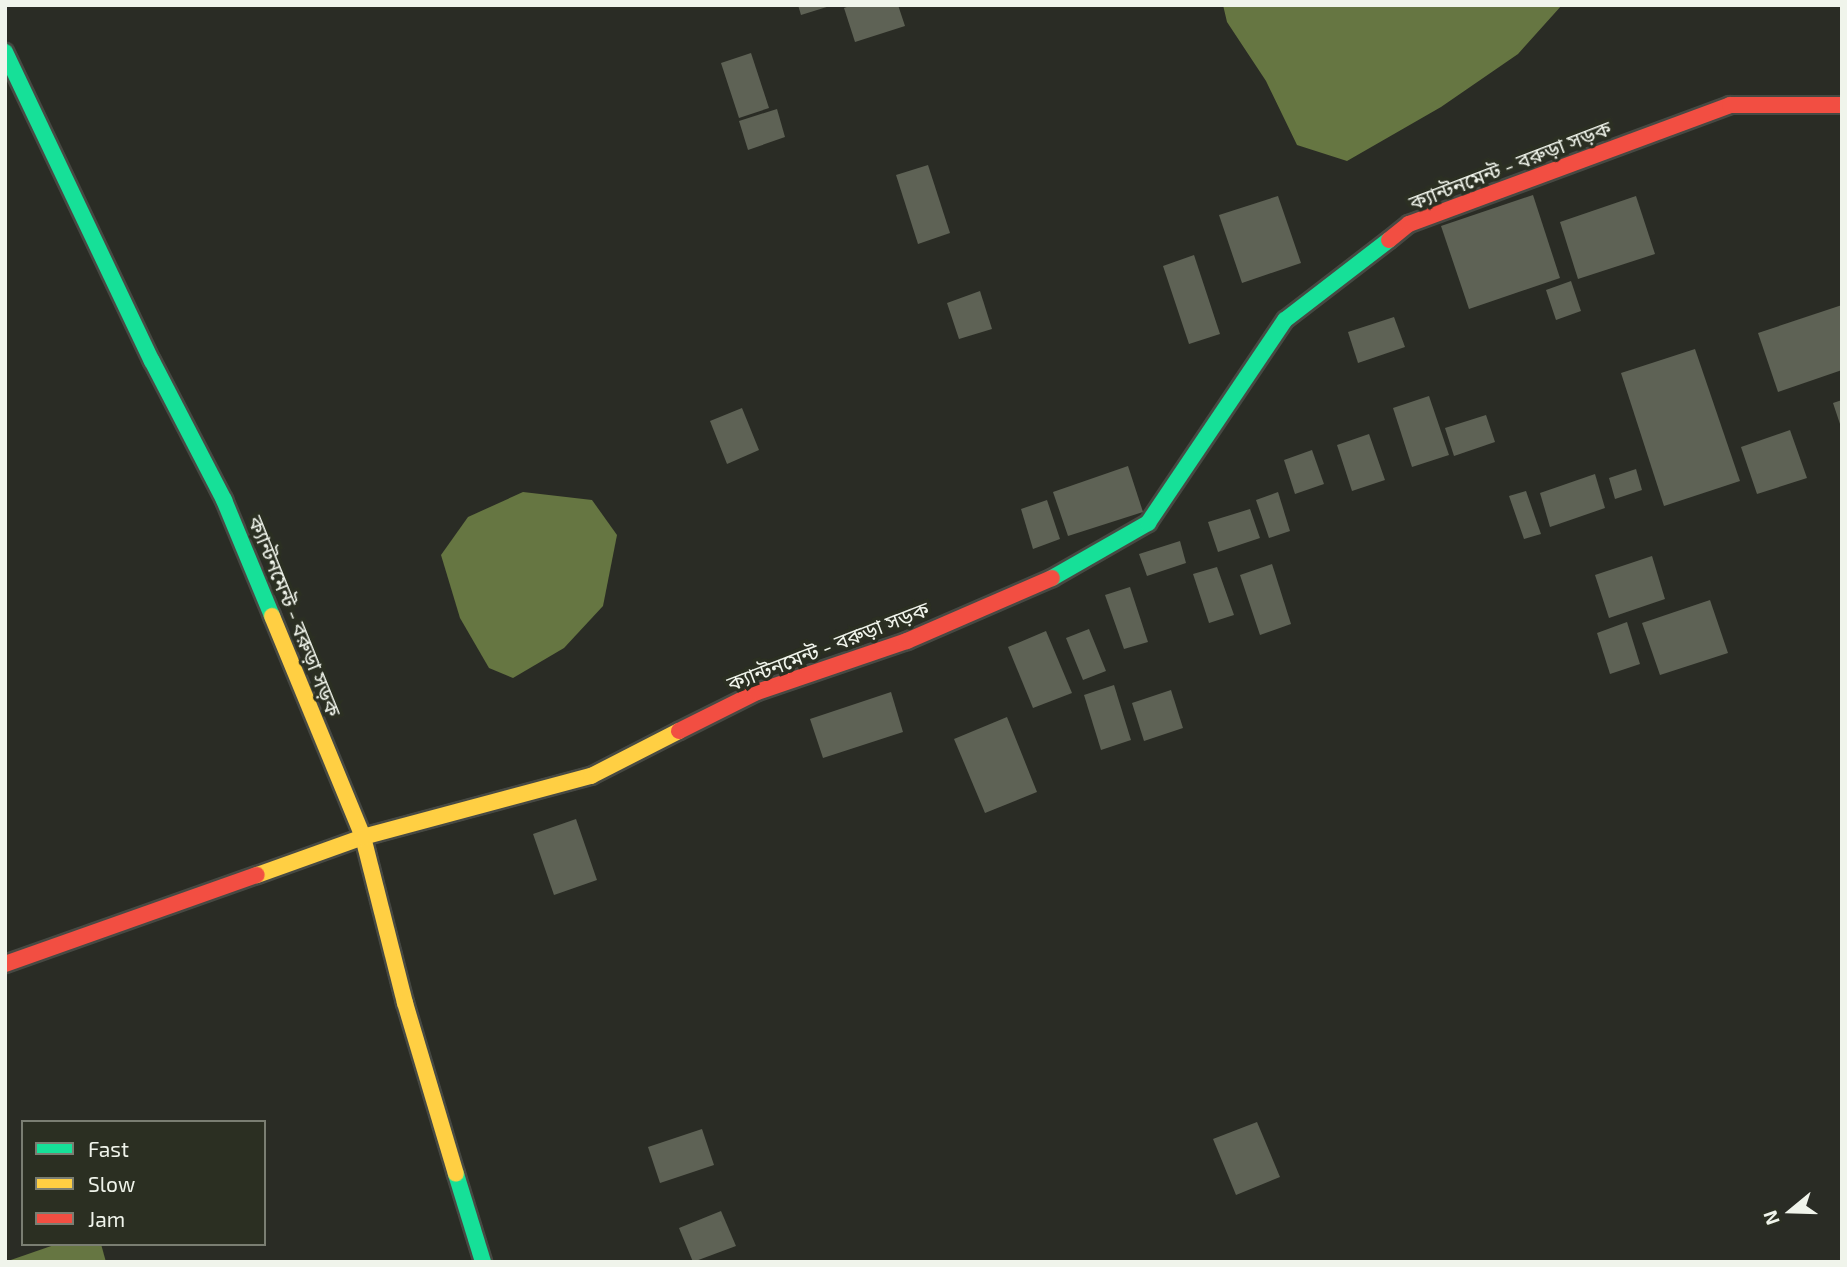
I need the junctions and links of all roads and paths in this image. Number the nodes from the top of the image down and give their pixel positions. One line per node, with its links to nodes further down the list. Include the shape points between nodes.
1 (5, 52): 3 (main road, ক্যান্টনমেন্ট - বরুড়া সড়ক, via 224,500)
2 (1842, 105): 3 (main road, ক্যান্টনমেন্ট - বরুড়া সড়ক, via 1730,105 1409,224 1285,320 1148,523 1069,570 907,641 757,691 591,776)
3 (363, 837): 4 (main road); 5 (main road, via 405,1003)
4 (5, 964)
5 (483, 1262)

